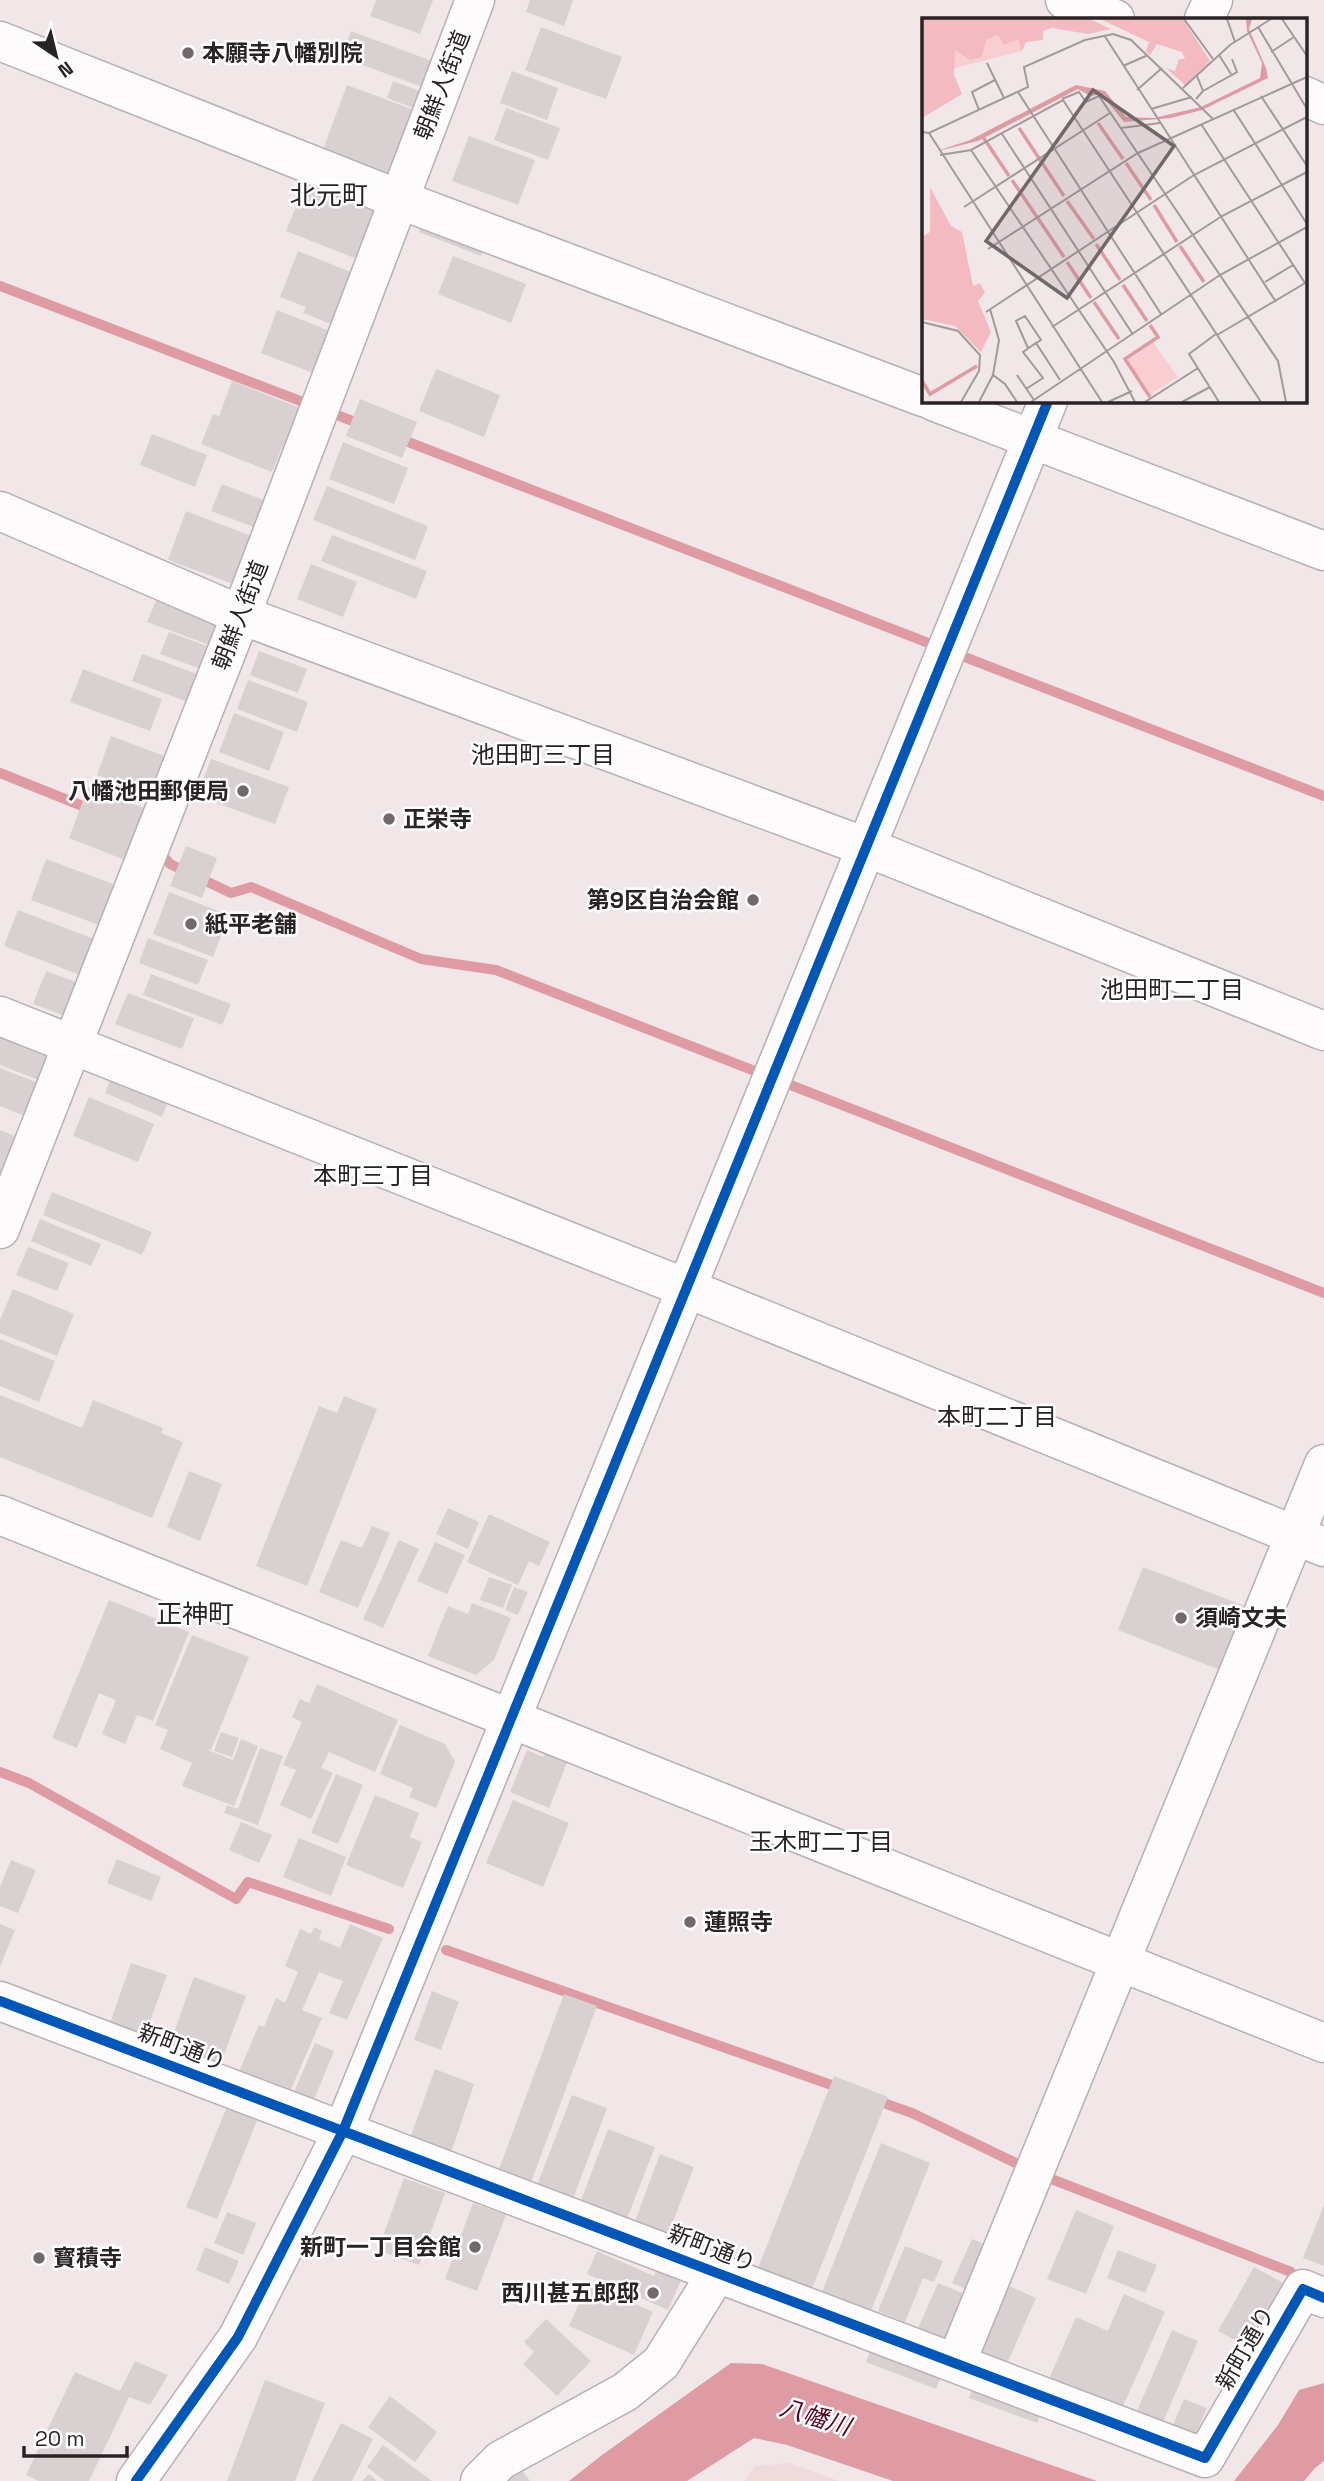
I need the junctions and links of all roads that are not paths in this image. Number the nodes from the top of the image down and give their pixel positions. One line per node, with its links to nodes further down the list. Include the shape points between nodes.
1 (475, 0): 9 (street, 朝鮮人街道)
2 (1065, 0): 4 (street)
3 (1213, 0): 5 (street)
4 (1112, 18)
5 (1204, 18)
6 (0, 41): 9 (street)
7 (1306, 96): 8 (street)
8 (1324, 104)
9 (398, 199): 10 (street); 16 (street, 朝鮮人街道)
10 (922, 397)
11 (936, 402): 13 (street)
12 (1048, 402): 13 (street)
13 (1032, 438): 15 (street); 17 (street)
14 (0, 511): 16 (street)
15 (1324, 551)
16 (240, 615): 17 (street); 20 (street, 朝鮮人街道)
17 (866, 847): 19 (street); 22 (street)
18 (0, 1016): 20 (street)
19 (1324, 1031)
20 (71, 1046): 21 (street, 朝鮮人街道); 22 (street)
21 (0, 1228)
22 (686, 1288): 25 (street); 26 (street)
23 (1324, 1464): 25 (street)
24 (0, 1515): 26 (street)
25 (1309, 1541): 27 (street)
26 (511, 1717): 27 (street); 30 (street)
27 (1121, 1961): 29 (street); 33 (street)
28 (0, 2001): 30 (street, 新町通り)
29 (1324, 2043)
30 (342, 2131): 31 (street, 新町通り); 34 (street, via 238,2337)
31 (717, 2273): 33 (street, 新町通り); 35 (street, via 662,2363 625,2392 501,2460)
32 (1324, 2298): 33 (street, 新町通り, via 1303,2289 1205,2458)
33 (956, 2363)
34 (136, 2481)
35 (480, 2481)

